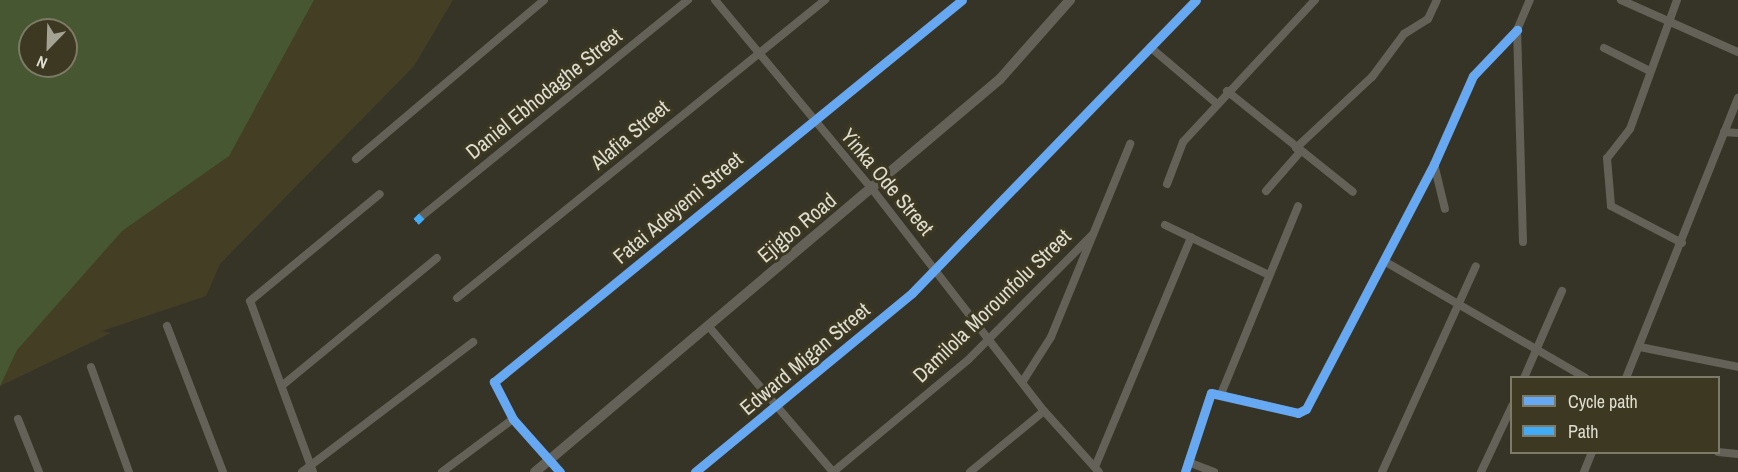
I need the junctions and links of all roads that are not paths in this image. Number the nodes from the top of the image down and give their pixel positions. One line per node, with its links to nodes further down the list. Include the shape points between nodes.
1 (544, 0): 28 (street)
2 (688, 0): 37 (street, Daniel Ebhodaghe Street)
3 (714, 0): 18 (street, Yinka Ode Street)
4 (825, 0): 18 (street, Alafia Street)
5 (962, 0): 23 (street, Fatai Adeyemi Street)
6 (1196, 0): 15 (street, Edward Migan Street)
7 (1315, 0): 20 (street)
8 (1437, 0): 27 (street, via 1428,19 1404,34 1372,77)
9 (1530, 0): 14 (street)
10 (1621, 0): 13 (street)
11 (1677, 0): 13 (street)
12 (1066, 2): 31 (street, Ejigbo Road, via 1000,79)
13 (1669, 23): 17 (street); 19 (street)
14 (1517, 30): 29 (street, via 1473,75); 41 (street)
15 (1150, 47): 22 (street); 46 (street, Edward Migan Street)
16 (1604, 48): 19 (street)
17 (1738, 52)
18 (759, 55): 23 (street, Yinka Ode Street); 49 (street, Alafia Street)
19 (1650, 72): 42 (street, via 1630,129 1607,158 1611,206)
20 (1227, 91): 22 (street); 27 (street)
21 (1738, 98): 24 (street)
22 (1216, 103): 30 (street, via 1182,144)
23 (812, 120): 31 (street, Yinka Ode Street); 69 (street, Fatai Adeyemi Street, via 494,382)
24 (1724, 132): 25 (street); 42 (street)
25 (1738, 133)
26 (1130, 144): 39 (street)
27 (1298, 150): 32 (street); 33 (street)
28 (356, 159)
29 (1434, 164): 36 (street); 44 (street)
30 (1167, 184)
31 (873, 190): 46 (street, Yinka Ode Street); 52 (street, Ejigbo Road)
32 (1266, 191)
33 (1353, 192)
34 (380, 194): 63 (street, via 250,301)
35 (1298, 206): 47 (street)
36 (1445, 209)
37 (422, 216)
38 (1165, 225): 40 (street)
39 (1093, 234): 53 (street, Damilola Morounfolu Street); 62 (street, via 1050,337)
40 (1191, 237): 47 (street); 75 (street)
41 (1523, 242)
42 (1682, 243): 55 (street)
43 (437, 258): 63 (street)
44 (1384, 261): 50 (street); 64 (street, via 1303,413)
45 (1476, 266): 50 (street)
46 (936, 270): 53 (street, Yinka Ode Street); 65 (street, Edward Migan Street)
47 (1269, 275): 64 (street)
48 (1562, 291): 56 (street)
49 (457, 298)
50 (1458, 305): 56 (street); 89 (street)
51 (167, 326): 79 (street)
52 (710, 328): 65 (street); 74 (street, Ejigbo Road)
53 (990, 337): 62 (street, Yinka Ode Street); 85 (street, Damilola Morounfolu Street)
54 (473, 342): 76 (street)
55 (1640, 347): 58 (street); 61 (street)
56 (1535, 351): 59 (street); 60 (street)
57 (91, 367): 78 (street)
58 (1738, 367)
59 (1525, 376)
60 (1582, 376)
61 (1627, 376)
62 (1023, 381): 67 (street, Yinka Ode Street)
63 (284, 384): 76 (street)
64 (1221, 394): 73 (street, via 1209,396)
65 (777, 406): 84 (street, Edward Migan Street); 85 (street)
66 (1510, 410): 90 (street)
67 (1044, 411): 75 (street, Yinka Ode Street); 86 (street)
68 (18, 419): 77 (street)
69 (513, 419): 74 (street, Fatai Adeyemi Street); 81 (street)
70 (1720, 452): 72 (street)
71 (1592, 454): 91 (street)
72 (1738, 454)
73 (1188, 462): 87 (street); 88 (street)
74 (548, 463): 82 (street, Ejigbo Road); 83 (street, Fatai Adeyemi Street)
75 (1097, 469)
76 (313, 470): 80 (street)
77 (39, 472)
78 (129, 472)
79 (223, 472)
80 (302, 472)
81 (442, 472)
82 (535, 472)
83 (560, 472)
84 (694, 472)
85 (833, 472)
86 (970, 472)
87 (1185, 472)
88 (1214, 472)
89 (1382, 472)
90 (1482, 472)
91 (1584, 472)

